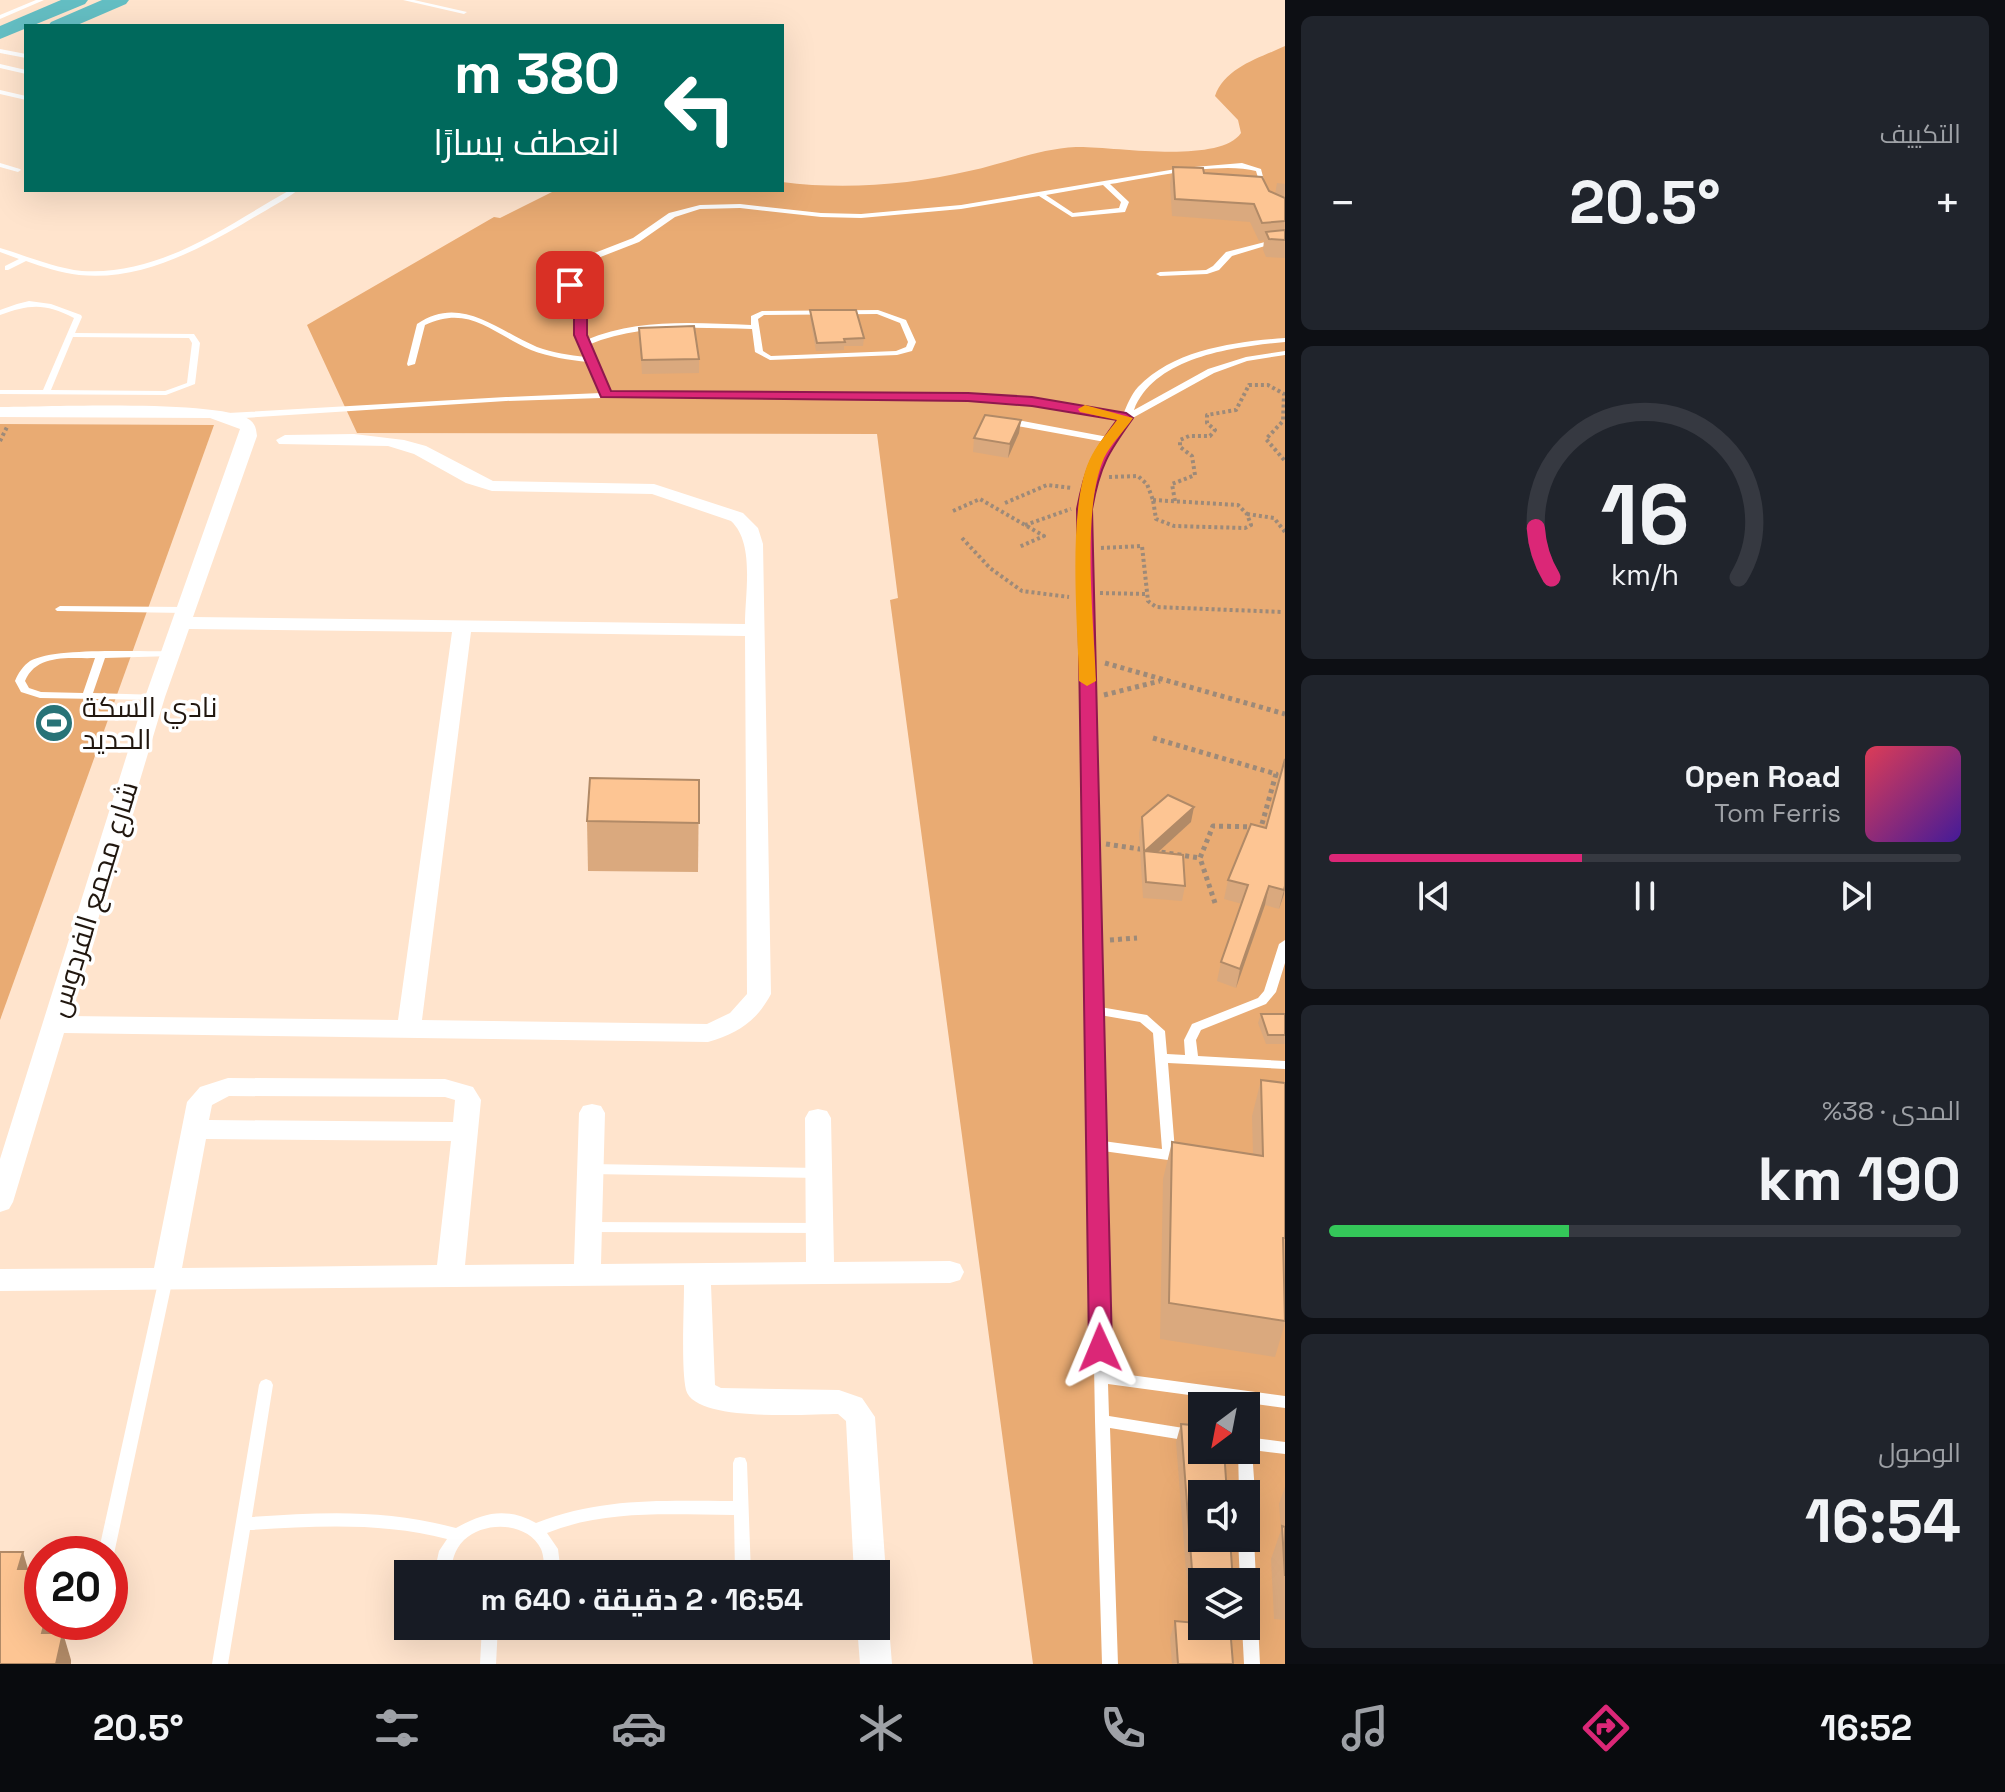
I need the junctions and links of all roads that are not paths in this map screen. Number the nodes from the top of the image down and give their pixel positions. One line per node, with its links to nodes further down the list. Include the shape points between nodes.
1 (41, 0): 6 (lane)
2 (78, 0): 8 (highway)
3 (119, 0): 7 (highway)
4 (406, 0): 5 (lane)
5 (464, 12)
6 (0, 17)
7 (63, 24)
8 (0, 33)
9 (24, 41): 10 (highway)
10 (0, 51): 11 (lane)
11 (24, 56)
12 (0, 66): 13 (lane)
13 (24, 72)
14 (0, 92): 15 (lane)
15 (24, 98)
16 (0, 165): 17 (lane)
17 (18, 170)
18 (1104, 182): 20 (lane); 20 (lane, via 1127,205 1122,210 1072,215); 21 (lane, via 1247,166 1260,172)
19 (291, 192): 24 (lane, via 149,267 81,273)
20 (1039, 193): 31 (lane, via 940,210 861,216 727,205 680,211 636,240 570,268 566,276 580,305 578,327)
21 (1268, 203)
22 (1285, 243): 26 (lane, via 1229,254 1207,272)
23 (0, 250): 24 (lane)
24 (26, 258): 25 (lane)
25 (8, 268)
26 (1160, 274)
27 (0, 313): 29 (lane, via 31,302 70,313 79,320)
28 (755, 327): 28 (lane, via 759,352 770,358 897,353 912,342 901,320 878,312 762,313 754,318); 31 (lane, via 653,325)
29 (72, 335): 36 (lane); 36 (lane, via 191,336 196,343 192,381 166,393)
30 (1285, 340): 40 (lane, via 1225,349 1175,367 1144,386)
31 (584, 344): 33 (lane)
32 (1285, 353): 40 (lane, via 1211,371)
33 (591, 360): 34 (lane, via 534,349 483,320 458,313 421,324); 37 (lane)
34 (411, 364)
35 (0, 392): 36 (lane)
36 (46, 392)
37 (606, 395): 39 (lane); 40 (lane, via 968,397)
38 (0, 412): 39 (street)
39 (228, 416): 45 (street, شارع مجمع الفردوس, via 248,428 248,436)
40 (1126, 418): 43 (lane)
41 (999, 420): 43 (lane)
42 (285, 440): 47 (street, via 388,442 423,451 466,478 492,486 643,487 728,513 749,528 754,544)
43 (1108, 440): 53 (lane, via 1084,509)
44 (60, 609): 45 (lane)
45 (183, 617): 46 (street); 48 (street, شارع مجمع الفردوس)
46 (462, 627): 47 (street); 55 (street)
47 (756, 630): 55 (street, via 760,976 751,1012 708,1033)
48 (169, 654): 49 (lane); 51 (street, شارع مجمع الفردوس)
49 (101, 655): 50 (lane); 50 (lane, via 36,661 20,681 25,690 40,695)
50 (87, 696): 51 (lane)
51 (155, 697): 54 (street, شارع مجمع الفردوس)
52 (1285, 944): 57 (lane, via 1270,992 1255,1006 1196,1027 1190,1040)
53 (1094, 1010): 56 (lane, via 1150,1022 1159,1031); 63 (lane)
54 (55, 1024): 55 (street); 68 (street, شارع مجمع الفردوس)
55 (409, 1027)
56 (1161, 1058): 57 (lane); 64 (lane)
57 (1192, 1059): 58 (lane)
58 (1285, 1065)
59 (592, 1113): 66 (street)
60 (818, 1118): 67 (street)
61 (194, 1129): 62 (street); 62 (street, via 200,1102 218,1089 430,1088 464,1093); 76 (street)
62 (465, 1132): 75 (street)
63 (1096, 1145): 64 (lane); 78 (lane)
64 (1169, 1155): 65 (lane)
65 (1195, 1159)
66 (591, 1169): 67 (lane); 69 (street)
67 (819, 1173): 70 (street)
68 (0, 1202)
69 (589, 1227): 70 (lane); 74 (street)
70 (820, 1228): 72 (street)
71 (950, 1272): 72 (street)
72 (820, 1273): 73 (street)
73 (697, 1274): 74 (street); 95 (street, via 701,1390 721,1400 839,1402 860,1417)
74 (587, 1275): 75 (street)
75 (450, 1276): 76 (street)
76 (166, 1278): 77 (street); 90 (lane)
77 (0, 1280)
78 (1101, 1377): 80 (lane); 81 (lane)
79 (266, 1385): 87 (lane)
80 (1285, 1402)
81 (1102, 1421): 82 (lane); 101 (lane)
82 (1188, 1435)
83 (1260, 1445): 84 (lane)
84 (1285, 1448)
85 (740, 1463): 86 (lane)
86 (741, 1508): 88 (lane, via 602,1510); 94 (lane)
87 (244, 1524): 89 (lane, via 374,1518); 98 (lane)
88 (537, 1530): 89 (lane, via 506,1518 488,1520); 93 (lane)
89 (458, 1535): 92 (lane)
90 (110, 1536)
91 (1247, 1552): 102 (lane)
92 (445, 1560)
93 (553, 1560)
94 (743, 1560)
95 (869, 1560)
96 (489, 1640): 99 (lane)
97 (874, 1640): 100 (street)
98 (220, 1664)
99 (488, 1664)
100 (876, 1664)
101 (1110, 1664)
102 (1252, 1664)

